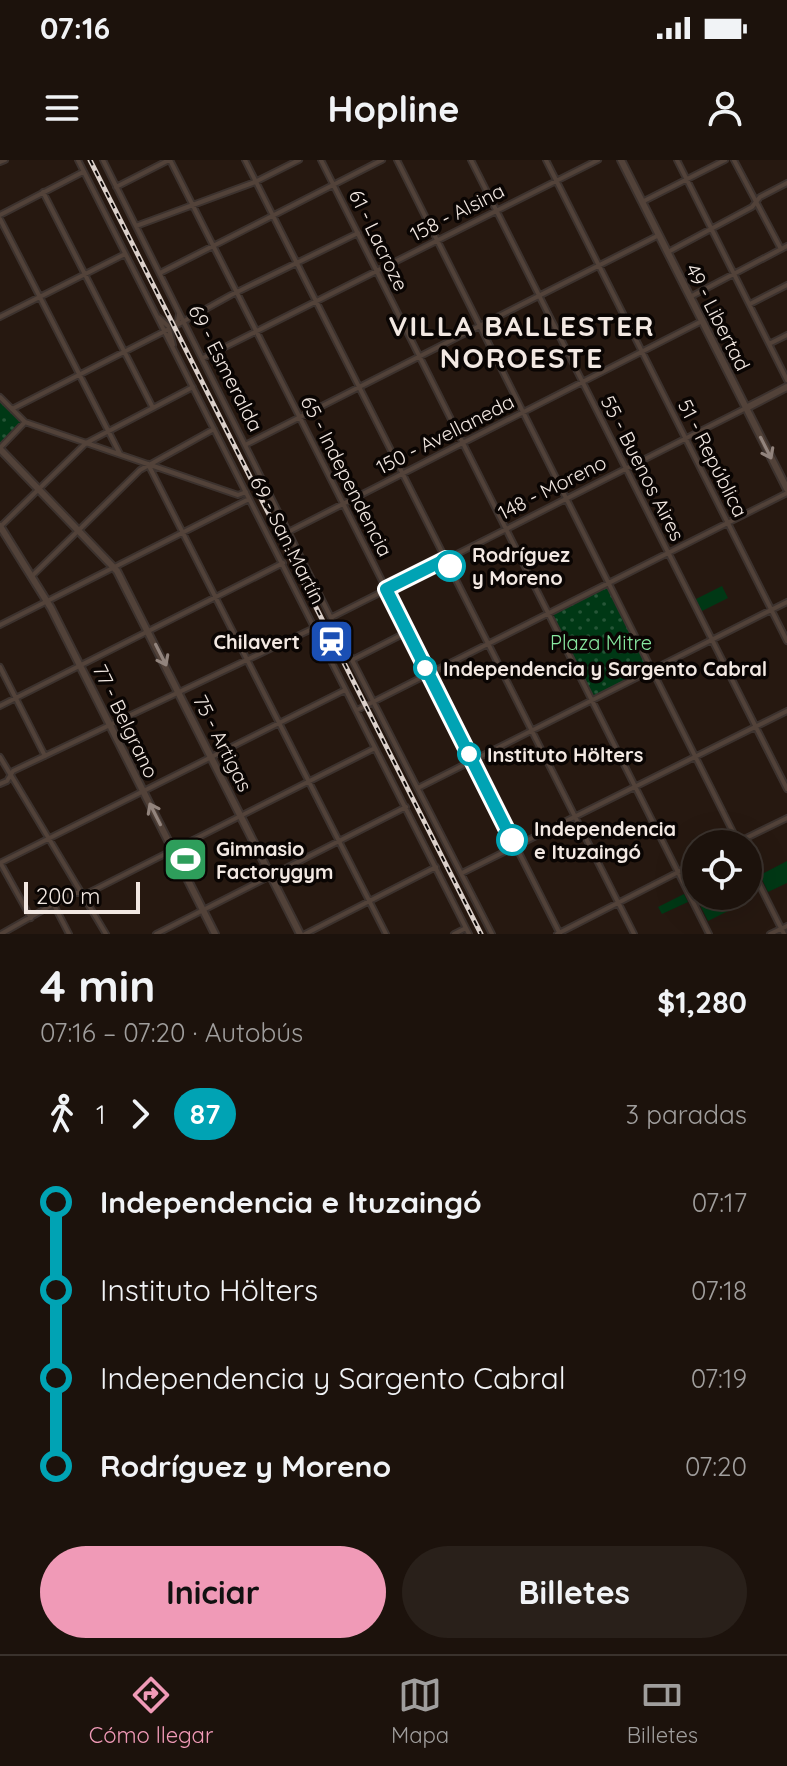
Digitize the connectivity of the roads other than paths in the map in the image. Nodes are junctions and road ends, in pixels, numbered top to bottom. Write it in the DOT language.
graph roads {
  1 [pos="78,160"];
  2 [pos="103,160"];
  3 [pos="170,160"];
  4 [pos="245,160"];
  5 [pos="299,160"];
  6 [pos="321,160"];
  7 [pos="382,160"];
  8 [pos="397,160"];
  9 [pos="471,160"];
  10 [pos="546,160"];
  11 [pos="598,160"];
  12 [pos="621,160"];
  13 [pos="677,160"];
  14 [pos="725,160"];
  15 [pos="734,160"];
  16 [pos="83,172"];
  17 [pos="687,179"];
  18 [pos="556,181"];
  19 [pos="255,182"];
  20 [pos="787,183"];
  21 [pos="334,185"];
  22 [pos="116,187"];
  23 [pos="43,192"];
  24 [pos="642,202"];
  25 [pos="756,202"];
  26 [pos="193,205"];
  27 [pos="496,210"];
  28 [pos="272,215"];
  29 [pos="0,217"];
  30 [pos="136,226"];
  31 [pos="712,229"];
  32 [pos="358,233"];
  33 [pos="659,235"];
  34 [pos="436,240"];
  35 [pos="214,243"];
  36 [pos="787,246"];
  37 [pos="781,249"];
  38 [pos="668,252"];
  39 [pos="125,254"];
  40 [pos="296,262"];
  41 [pos="598,266"];
  42 [pos="377,271"];
  43 [pos="160,273"];
  44 [pos="85,274"];
  45 [pos="734,274"];
  46 [pos="787,285"];
  47 [pos="237,292"];
  48 [pos="41,296"];
  49 [pos="173,297"];
  50 [pos="539,297"];
  51 [pos="690,297"];
  52 [pos="317,301"];
  53 [pos="750,304"];
  54 [pos="150,306"];
  55 [pos="0,317"];
  56 [pos="702,321"];
  57 [pos="184,322"];
  58 [pos="168,328"];
  59 [pos="479,328"];
  60 [pos="257,331"];
  61 [pos="163,333"];
  62 [pos="787,335"];
  63 [pos="769,344"];
  64 [pos="124,351"];
  65 [pos="642,353"];
  66 [pos="176,357"];
  67 [pos="419,357"];
  68 [pos="203,358"];
  69 [pos="79,373"];
  70 [pos="787,380"];
  71 [pos="582,383"];
  72 [pos="193,387"];
  73 [pos="360,387"];
  74 [pos="787,387"];
  75 [pos="0,397"];
  76 [pos="153,408"];
  77 [pos="746,408"];
  78 [pos="12,409"];
  79 [pos="522,413"];
  80 [pos="300,417"];
  81 [pos="25,422"];
  82 [pos="214,429"];
  83 [pos="109,431"];
  84 [pos="685,439"];
  85 [pos="86,443"];
  86 [pos="463,443"];
  87 [pos="247,444"];
  88 [pos="0,448"];
  89 [pos="120,454"];
  90 [pos="148,464"];
  91 [pos="625,468"];
  92 [pos="403,473"];
  93 [pos="40,489"];
  94 [pos="787,491"];
  95 [pos="246,492"];
  96 [pos="566,498"];
  97 [pos="249,499"];
  98 [pos="343,503"];
  99 [pos="728,524"];
  100 [pos="0,527"];
  101 [pos="506,528"];
  102 [pos="80,529"];
  103 [pos="290,531"];
  104 [pos="183,533"];
  105 [pos="668,554"];
  106 [pos="446,559"];
  107 [pos="283,563"];
  108 [pos="115,568"];
  109 [pos="31,577"];
  110 [pos="608,584"];
  111 [pos="386,589"];
  112 [pos="215,597"];
  113 [pos="47,602"];
  114 [pos="787,602"];
  115 [pos="772,610"];
  116 [pos="549,615"];
  117 [pos="332,617"];
  118 [pos="0,625"];
  119 [pos="314,628"];
  120 [pos="148,631"];
  121 [pos="407,632"];
  122 [pos="712,640"];
  123 [pos="787,641"];
  124 [pos="489,645"];
  125 [pos="248,659"];
  126 [pos="352,660"];
  127 [pos="80,665"];
  128 [pos="0,667"];
  129 [pos="652,670"];
  130 [pos="429,675"];
  131 [pos="345,689"];
  132 [pos="180,693"];
  133 [pos="16,698"];
  134 [pos="592,701"];
  135 [pos="375,702"];
  136 [pos="0,706"];
  137 [pos="357,710"];
  138 [pos="787,711"];
  139 [pos="279,721"];
  140 [pos="111,725"];
  141 [pos="756,726"];
  142 [pos="532,731"];
  143 [pos="375,748"];
  144 [pos="45,756"];
  145 [pos="211,756"];
  146 [pos="697,756"];
  147 [pos="0,757"];
  148 [pos="473,760"];
  149 [pos="11,775"];
  150 [pos="309,782"];
  151 [pos="0,784"];
  152 [pos="635,787"];
  153 [pos="418,788"];
  154 [pos="787,789"];
  155 [pos="143,791"];
  156 [pos="406,807"];
  157 [pos="241,816"];
  158 [pos="576,817"];
  159 [pos="787,818"];
  160 [pos="731,830"];
  161 [pos="762,830"];
  162 [pos="49,838"];
  163 [pos="339,842"];
  164 [pos="515,847"];
  165 [pos="173,850"];
  166 [pos="0,863"];
  167 [pos="436,867"];
  168 [pos="682,870"];
  169 [pos="678,872"];
  170 [pos="462,873"];
  171 [pos="271,876"];
  172 [pos="762,888"];
  173 [pos="80,893"];
  174 [pos="369,901"];
  175 [pos="618,902"];
  176 [pos="54,905"];
  177 [pos="204,910"];
  178 [pos="31,918"];
  179 [pos="466,928"];
  180 [pos="784,929"];
  181 [pos="1,934"];
  182 [pos="69,934"];
  183 [pos="106,934"];
  184 [pos="156,934"];
  185 [pos="215,934"];
  186 [pos="302,934"];
  187 [pos="386,934"];
  188 [pos="454,934"];
  189 [pos="469,934"];
  190 [pos="492,934"];
  191 [pos="559,934"];
  192 [pos="634,934"];
  193 [pos="709,934"];
  194 [pos="770,934"];
  1 -- 16 [label="street, 69 - San Martín"];
  2 -- 22 [label="street, 69 - Esmeralda"];
  3 -- 22 [label="street"];
  3 -- 26 [label="street, 65 - Independencia"];
  4 -- 19 [label="street"];
  5 -- 19 [label="street"];
  6 -- 21 [label="street, 61 - Lacroze"];
  7 -- 21 [label="street"];
  8 -- 34 [label="street"];
  9 -- 27 [label="street, 55 - Buenos Aires"];
  10 -- 18 [label="street, 51 - República"];
  11 -- 18 [label="street, 158 - Alsina"];
  12 -- 24 [label="street, 49 - Libertad"];
  13 -- 17 [label="street"];
  14 -- 17 [label="street"];
  15 -- 25 [label="street"];
  16 -- 23 [label="street"];
  16 -- 39 [label="street, 69 - San Martín"];
  17 -- 24 [label="street"];
  17 -- 31 [label="street"];
  18 -- 27 [label="street, 158 - Alsina"];
  18 -- 41 [label="street, 51 - República"];
  19 -- 26 [label="street"];
  19 -- 28 [label="street"];
  20 -- 25 [label="street"];
  21 -- 28 [label="street"];
  21 -- 32 [label="street, 61 - Lacroze"];
  22 -- 30 [label="street, 69 - Esmeralda"];
  23 -- 29 [label="street"];
  23 -- 44 [label="street"];
  24 -- 33 [label="street, 49 - Libertad"];
  25 -- 31 [label="street"];
  25 -- 37 [label="street"];
  26 -- 30 [label="street"];
  26 -- 35 [label="street, 65 - Independencia"];
  27 -- 34 [label="street, 158 - Alsina"];
  27 -- 50 [label="street, 55 - Buenos Aires"];
  28 -- 35 [label="street"];
  28 -- 40 [label="street"];
  29 -- 48 [label="street"];
  30 -- 43 [label="street, 69 - Esmeralda"];
  31 -- 38 [label="street"];
  31 -- 45 [label="street"];
  32 -- 40 [label="street"];
  32 -- 42 [label="street, 61 - Lacroze"];
  33 -- 38 [label="street, 49 - Libertad"];
  33 -- 41 [label="street"];
  34 -- 42 [label="street, 158 - Alsina"];
  34 -- 59 [label="street"];
  35 -- 43 [label="street"];
  35 -- 47 [label="street, 65 - Independencia"];
  36 -- 37 [label="street"];
  37 -- 45 [label="street"];
  38 -- 51 [label="street, 49 - Libertad"];
  39 -- 44 [label="street"];
  39 -- 54 [label="street, 69 - San Martín"];
  40 -- 47 [label="street"];
  40 -- 52 [label="street"];
  41 -- 50 [label="street"];
  41 -- 65 [label="street, 51 - República"];
  42 -- 52 [label="street, 158 - Alsina"];
  42 -- 67 [label="street, 61 - Lacroze"];
  43 -- 49 [label="street, 69 - Esmeralda"];
  44 -- 48 [label="street"];
  44 -- 64 [label="street"];
  45 -- 51 [label="street"];
  45 -- 53 [label="street"];
  46 -- 53 [label="street"];
  47 -- 57 [label="street"];
  47 -- 60 [label="street, 65 - Independencia"];
  48 -- 55 [label="street"];
  48 -- 69 [label="street"];
  49 -- 57 [label="street, 69 - Esmeralda"];
  49 -- 57 [label="street"];
  50 -- 59 [label="street"];
  50 -- 71 [label="street, 55 - Buenos Aires"];
  51 -- 56 [label="street, 49 - Libertad"];
  52 -- 60 [label="street, 158 - Alsina"];
  52 -- 73 [label="street"];
  53 -- 63 [label="street"];
  54 -- 58 [label="street"];
  54 -- 61 [label="street, 69 - San Martín"];
  56 -- 65 [label="street, 150 - Avellaneda"];
  56 -- 77 [label="street, 49 - Libertad"];
  57 -- 68 [label="street, 69 - Esmeralda"];
  58 -- 61 [label="street"];
  58 -- 66 [label="street"];
  59 -- 67 [label="street"];
  59 -- 79 [label="street"];
  60 -- 68 [label="street, 158 - Alsina"];
  60 -- 80 [label="street, 65 - Independencia"];
  61 -- 64 [label="street"];
  61 -- 66 [label="street, 69 - San Martín"];
  62 -- 63 [label="street"];
  63 -- 70 [label="street"];
  64 -- 69 [label="street"];
  64 -- 76 [label="street"];
  65 -- 71 [label="street, 150 - Avellaneda"];
  65 -- 84 [label="street, 51 - República"];
  66 -- 72 [label="street, 69 - San Martín"];
  67 -- 73 [label="street"];
  67 -- 86 [label="street, 61 - Lacroze"];
  68 -- 87 [label="street, 69 - Esmeralda"];
  69 -- 78 [label="street"];
  69 -- 83 [label="street"];
  71 -- 79 [label="street, 150 - Avellaneda"];
  71 -- 91 [label="street, 55 - Buenos Aires"];
  72 -- 76 [label="street"];
  72 -- 82 [label="street, 69 - San Martín"];
  73 -- 80 [label="street"];
  73 -- 92 [label="street"];
  74 -- 77 [label="street, 148 - Moreno"];
  75 -- 78 [label="street"];
  76 -- 83 [label="street"];
  77 -- 84 [label="street, 148 - Moreno"];
  77 -- 94 [label="street, 49 - Libertad, one-way"];
  78 -- 81 [label="street"];
  79 -- 86 [label="street, 150 - Avellaneda"];
  79 -- 96 [label="street"];
  80 -- 87 [label="street"];
  80 -- 98 [label="street, 65 - Independencia"];
  81 -- 85 [label="street"];
  81 -- 88 [label="street"];
  82 -- 90 [label="street"];
  82 -- 95 [label="street, 69 - San Martín"];
  83 -- 85 [label="street"];
  83 -- 89 [label="street"];
  84 -- 91 [label="street, 148 - Moreno"];
  84 -- 99 [label="street, 51 - República"];
  85 -- 89 [label="street"];
  85 -- 93 [label="street"];
  86 -- 92 [label="street, 150 - Avellaneda"];
  86 -- 101 [label="street, 61 - Lacroze"];
  87 -- 103 [label="street, 69 - Esmeralda"];
  88 -- 93 [label="street, 75 - Artigas"];
  89 -- 90 [label="street"];
  90 -- 95 [label="street"];
  90 -- 102 [label="street"];
  90 -- 104 [label="street"];
  91 -- 96 [label="street, 148 - Moreno"];
  91 -- 105 [label="street, 55 - Buenos Aires"];
  92 -- 98 [label="street, 150 - Avellaneda"];
  92 -- 106 [label="street"];
  93 -- 100 [label="street"];
  93 -- 102 [label="street, 75 - Artigas"];
  94 -- 99 [label="street"];
  95 -- 97 [label="street, 69 - San Martín"];
  96 -- 101 [label="street, 148 - Moreno"];
  96 -- 110 [label="street"];
  97 -- 104 [label="street"];
  97 -- 107 [label="street, 69 - San Martín"];
  98 -- 103 [label="street, 150 - Avellaneda"];
  98 -- 111 [label="street, 65 - Independencia"];
  99 -- 105 [label="street"];
  99 -- 115 [label="street, 51 - República"];
  100 -- 109 [label="street, 77 - Belgrano"];
  101 -- 106 [label="street, 148 - Moreno"];
  101 -- 116 [label="street, 61 - Lacroze"];
  102 -- 108 [label="street, 75 - Artigas"];
  102 -- 109 [label="street"];
  103 -- 117 [label="street, 69 - Esmeralda"];
  104 -- 108 [label="street"];
  104 -- 112 [label="street"];
  105 -- 110 [label="street"];
  105 -- 122 [label="street, 55 - Buenos Aires"];
  106 -- 111 [label="street, 148 - Moreno"];
  106 -- 124 [label="street"];
  107 -- 112 [label="street"];
  107 -- 119 [label="street, 69 - San Martín"];
  108 -- 113 [label="street"];
  108 -- 120 [label="street, 75 - Artigas"];
  109 -- 113 [label="street, 77 - Belgrano"];
  110 -- 116 [label="street"];
  110 -- 129 [label="street"];
  111 -- 117 [label="street, 148 - Moreno"];
  111 -- 121 [label="street, 65 - Independencia"];
  112 -- 120 [label="street"];
  112 -- 125 [label="street"];
  113 -- 118 [label="street"];
  113 -- 127 [label="street, 77 - Belgrano"];
  114 -- 115 [label="street"];
  115 -- 122 [label="street"];
  115 -- 123 [label="street, 51 - República"];
  116 -- 124 [label="street"];
  116 -- 134 [label="street, 61 - Lacroze"];
  117 -- 126 [label="street, 69 - Esmeralda"];
  119 -- 125 [label="street"];
  119 -- 131 [label="street, 69 - San Martín"];
  120 -- 127 [label="street"];
  120 -- 132 [label="street, 75 - Artigas, one-way"];
  121 -- 126 [label="street"];
  121 -- 130 [label="street, 65 - Independencia"];
  122 -- 129 [label="street"];
  122 -- 141 [label="street, 55 - Buenos Aires"];
  124 -- 130 [label="street"];
  124 -- 142 [label="street"];
  125 -- 132 [label="street"];
  125 -- 139 [label="street"];
  126 -- 135 [label="street, 69 - Esmeralda"];
  127 -- 133 [label="street"];
  127 -- 140 [label="street, 77 - Belgrano"];
  128 -- 133 [label="street"];
  129 -- 134 [label="street"];
  129 -- 146 [label="street"];
  130 -- 135 [label="street"];
  130 -- 148 [label="street, 65 - Independencia"];
  131 -- 137 [label="street, 69 - San Martín"];
  131 -- 139 [label="street"];
  132 -- 140 [label="street"];
  132 -- 145 [label="street, 75 - Artigas"];
  133 -- 136 [label="street"];
  133 -- 144 [label="street"];
  134 -- 142 [label="street"];
  134 -- 152 [label="street, 61 - Lacroze"];
  135 -- 137 [label="street"];
  135 -- 153 [label="street, 69 - Esmeralda"];
  137 -- 143 [label="street, 69 - San Martín"];
  138 -- 141 [label="street"];
  139 -- 145 [label="street"];
  139 -- 150 [label="street"];
  140 -- 144 [label="street"];
  140 -- 155 [label="street, 77 - Belgrano"];
  141 -- 146 [label="street"];
  141 -- 154 [label="street, 55 - Buenos Aires"];
  142 -- 148 [label="street"];
  142 -- 158 [label="street"];
  143 -- 150 [label="street"];
  143 -- 156 [label="street, 69 - San Martín"];
  144 -- 149 [label="street"];
  145 -- 155 [label="street"];
  145 -- 157 [label="street, 75 - Artigas"];
  146 -- 152 [label="street"];
  146 -- 160 [label="street"];
  147 -- 149 [label="street"];
  148 -- 153 [label="street"];
  148 -- 164 [label="street, 65 - Independencia"];
  149 -- 151 [label="street"];
  149 -- 162 [label="street"];
  150 -- 157 [label="street"];
  150 -- 163 [label="street"];
  152 -- 158 [label="street"];
  152 -- 169 [label="street, 61 - Lacroze"];
  153 -- 170 [label="street, 69 - Esmeralda"];
  155 -- 162 [label="street"];
  165 -- 155 [label="street, 77 - Belgrano, one-way"];
  156 -- 163 [label="street"];
  156 -- 167 [label="street, 69 - San Martín"];
  157 -- 165 [label="street"];
  157 -- 171 [label="street, 75 - Artigas"];
  158 -- 164 [label="street"];
  158 -- 175 [label="street"];
  159 -- 161 [label="street"];
  162 -- 166 [label="street"];
  162 -- 173 [label="street"];
  163 -- 171 [label="street"];
  163 -- 174 [label="street"];
  164 -- 170 [label="street"];
  164 -- 191 [label="street, 65 - Independencia"];
  165 -- 173 [label="street"];
  165 -- 177 [label="street, 77 - Belgrano"];
  166 -- 178 [label="street"];
  167 -- 174 [label="street"];
  167 -- 179 [label="street, 69 - San Martín"];
  168 -- 169 [label="street"];
  169 -- 175 [label="street"];
  169 -- 193 [label="street, 61 - Lacroze"];
  170 -- 190 [label="street, 69 - Esmeralda"];
  171 -- 177 [label="street"];
  171 -- 186 [label="street, 75 - Artigas"];
  172 -- 180 [label="street"];
  173 -- 176 [label="street"];
  173 -- 183 [label="street"];
  174 -- 186 [label="street"];
  174 -- 187 [label="street"];
  175 -- 191 [label="street"];
  175 -- 192 [label="street"];
  176 -- 178 [label="street"];
  176 -- 182 [label="street"];
  177 -- 184 [label="street"];
  177 -- 185 [label="street, 77 - Belgrano"];
  178 -- 181 [label="street"];
  179 -- 188 [label="street"];
  179 -- 189 [label="street, 69 - San Martín"];
  180 -- 194 [label="street"];
}
